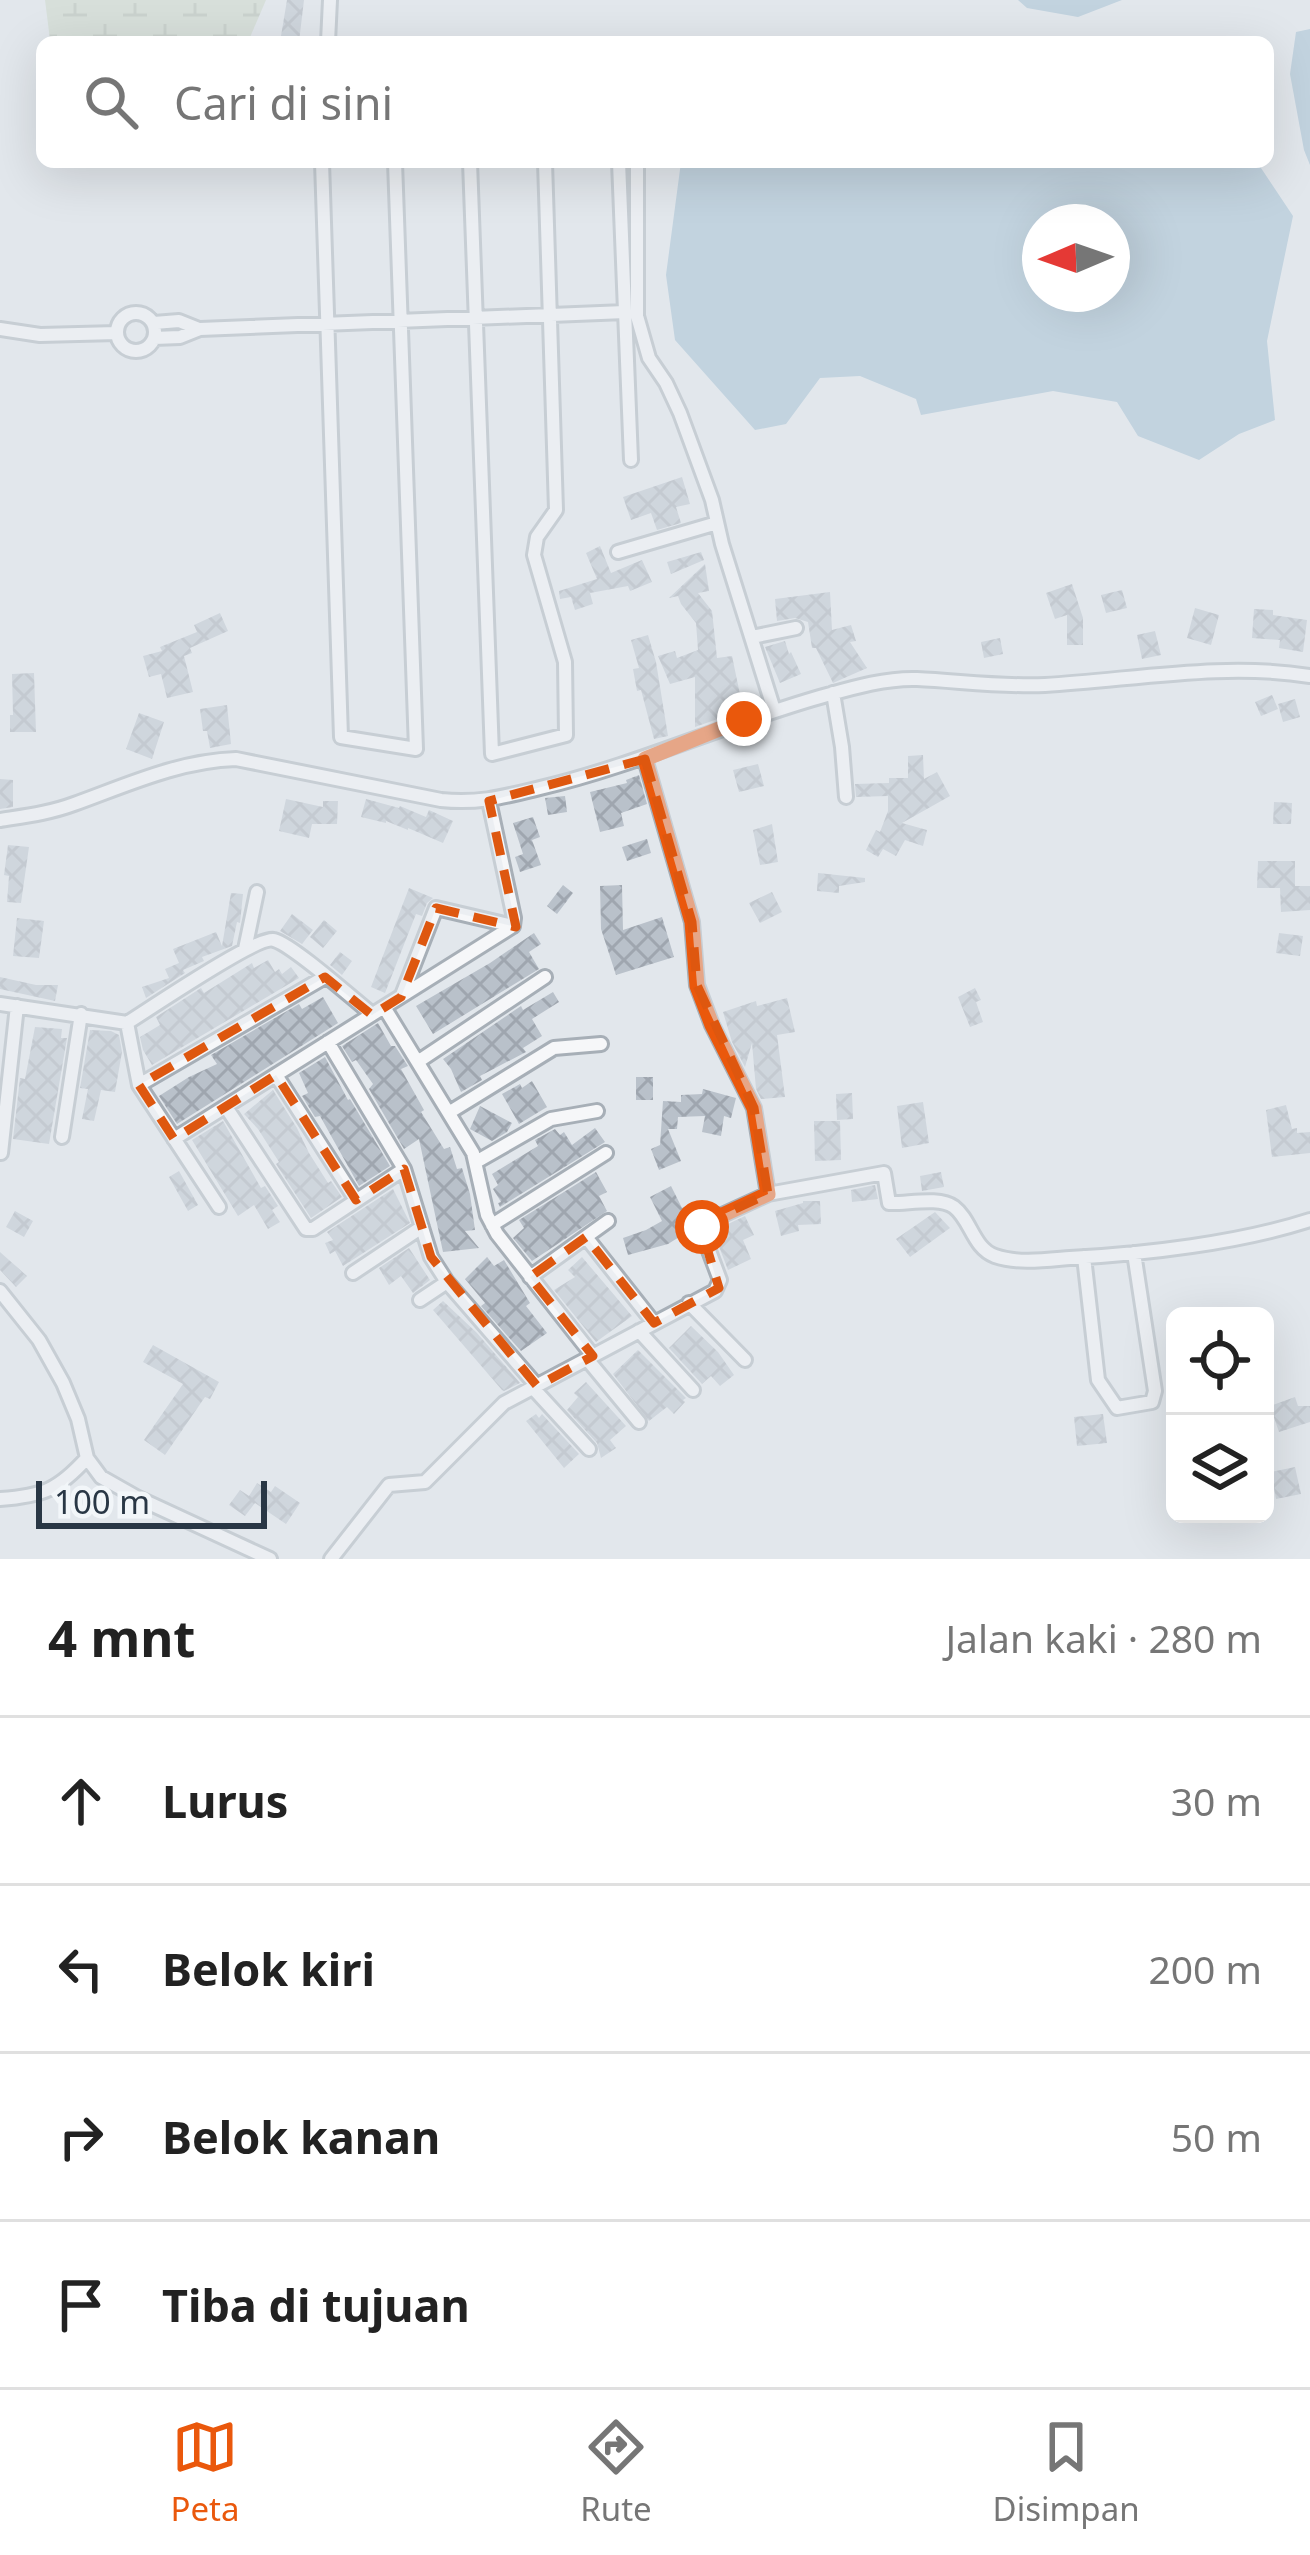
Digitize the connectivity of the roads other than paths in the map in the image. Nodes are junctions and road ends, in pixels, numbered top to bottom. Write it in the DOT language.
graph roads {
  1 [pos="330,0"];
  2 [pos="328,36"];
  3 [pos="322,168"];
  4 [pos="395,168"];
  5 [pos="470,168"];
  6 [pos="545,168"];
  7 [pos="619,168"];
  8 [pos="637,168"];
  9 [pos="625,312"];
  10 [pos="550,315"];
  11 [pos="476,318"];
  12 [pos="401,321"];
  13 [pos="327,324"];
  14 [pos="0,329"];
  15 [pos="154,330"];
  16 [pos="117,333"];
  17 [pos="631,460"];
  18 [pos="717,523"];
  19 [pos="618,552"];
  20 [pos="796,628"];
  21 [pos="752,637"];
  22 [pos="1310,676"];
  23 [pos="833,693"];
  24 [pos="774,710"];
  25 [pos="645,759"];
  26 [pos="846,797"];
  27 [pos="489,801"];
  28 [pos="0,820"];
  29 [pos="257,892"];
  30 [pos="513,926"];
  31 [pos="245,950"];
  32 [pos="325,976"];
  33 [pos="545,977"];
  34 [pos="401,997"];
  35 [pos="0,1004"];
  36 [pos="17,1006"];
  37 [pos="378,1011"];
  38 [pos="81,1014"];
  39 [pos="127,1023"];
  40 [pos="328,1042"];
  41 [pos="601,1044"];
  42 [pos="419,1061"];
  43 [pos="276,1075"];
  44 [pos="139,1085"];
  45 [pos="226,1107"];
  46 [pos="597,1111"];
  47 [pos="450,1112"];
  48 [pos="62,1137"];
  49 [pos="174,1139"];
  50 [pos="1,1153"];
  51 [pos="605,1153"];
  52 [pos="476,1162"];
  53 [pos="404,1169"];
  54 [pos="768,1194"];
  55 [pos="356,1200"];
  56 [pos="219,1207"];
  57 [pos="1310,1220"];
  58 [pos="608,1221"];
  59 [pos="492,1225"];
  60 [pos="422,1227"];
  61 [pos="586,1237"];
  62 [pos="1134,1253"];
  63 [pos="1084,1257"];
  64 [pos="353,1273"];
  65 [pos="530,1277"];
  66 [pos="448,1282"];
  67 [pos="0,1291"];
  68 [pos="420,1300"];
  69 [pos="689,1303"];
  70 [pos="654,1324"];
  71 [pos="639,1331"];
  72 [pos="590,1358"];
  73 [pos="745,1360"];
  74 [pos="535,1387"];
  75 [pos="693,1390"];
  76 [pos="640,1422"];
  77 [pos="589,1449"];
  78 [pos="87,1458"];
  79 [pos="0,1499"];
  80 [pos="270,1559"];
  81 [pos="331,1559"];
  1 -- 2 [label="street"];
  3 -- 13 [label="street"];
  4 -- 12 [label="street"];
  5 -- 11 [label="street"];
  6 -- 10 [label="street"];
  7 -- 9 [label="street"];
  8 -- 18 [label="street"];
  9 -- 10 [label="street"];
  9 -- 17 [label="street"];
  10 -- 11 [label="street"];
  10 -- 11 [label="street"];
  11 -- 12 [label="street"];
  12 -- 13 [label="street"];
  12 -- 13 [label="street"];
  13 -- 15 [label="street"];
  14 -- 16 [label="street"];
  15 -- 16 [label="street"];
  15 -- 16 [label="street"];
  18 -- 19 [label="street"];
  18 -- 21 [label="street"];
  20 -- 21 [label="street"];
  21 -- 24 [label="street"];
  22 -- 23 [label="street"];
  23 -- 24 [label="street"];
  23 -- 26 [label="street"];
  24 -- 25 [label="street"];
  25 -- 27 [label="street"];
  25 -- 54 [label="street"];
  27 -- 28 [label="street"];
  27 -- 30 [label="street"];
  29 -- 31 [label="street"];
  30 -- 34 [label="street"];
  30 -- 34 [label="street"];
  31 -- 32 [label="street"];
  31 -- 39 [label="street"];
  32 -- 37 [label="street"];
  32 -- 44 [label="street"];
  33 -- 42 [label="street"];
  34 -- 37 [label="street"];
  35 -- 36 [label="street"];
  36 -- 38 [label="street"];
  36 -- 50 [label="street"];
  37 -- 40 [label="street"];
  37 -- 42 [label="street"];
  38 -- 39 [label="street"];
  38 -- 48 [label="street"];
  39 -- 44 [label="street"];
  40 -- 43 [label="street"];
  40 -- 53 [label="street"];
  41 -- 47 [label="street"];
  42 -- 47 [label="street"];
  43 -- 45 [label="street"];
  43 -- 55 [label="street"];
  44 -- 49 [label="street"];
  45 -- 49 [label="street"];
  45 -- 55 [label="street"];
  46 -- 52 [label="street"];
  47 -- 52 [label="street"];
  49 -- 56 [label="street"];
  51 -- 59 [label="street"];
  52 -- 59 [label="street"];
  53 -- 55 [label="street"];
  53 -- 60 [label="street"];
  54 -- 63 [label="street"];
  54 -- 69 [label="street"];
  57 -- 62 [label="street"];
  58 -- 61 [label="street"];
  59 -- 65 [label="street"];
  60 -- 64 [label="street"];
  60 -- 66 [label="street"];
  61 -- 65 [label="street"];
  61 -- 70 [label="street"];
  62 -- 63 [label="street"];
  62 -- 63 [label="street"];
  65 -- 72 [label="street"];
  66 -- 68 [label="street"];
  66 -- 74 [label="street"];
  67 -- 78 [label="street"];
  69 -- 70 [label="street"];
  69 -- 73 [label="street"];
  70 -- 71 [label="street"];
  71 -- 72 [label="street"];
  71 -- 75 [label="street"];
  72 -- 74 [label="street"];
  72 -- 76 [label="street"];
  74 -- 77 [label="street"];
  74 -- 81 [label="street"];
  78 -- 79 [label="street"];
  78 -- 80 [label="street"];
}
